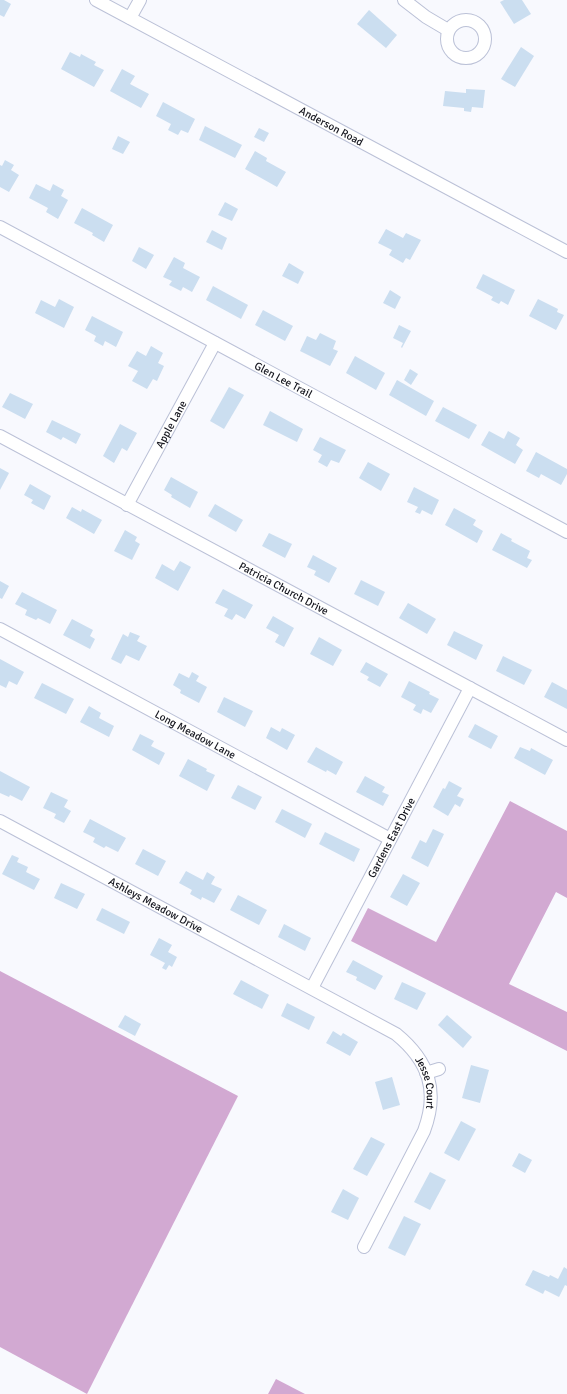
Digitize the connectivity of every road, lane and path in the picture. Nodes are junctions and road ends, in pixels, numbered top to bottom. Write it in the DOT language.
graph roads {
  1 [pos="96,0"];
  2 [pos="140,0"];
  3 [pos="404,0"];
  4 [pos="130,18"];
  5 [pos="448,30"];
  6 [pos="0,227"];
  7 [pos="567,252"];
  8 [pos="215,343"];
  9 [pos="0,436"];
  10 [pos="127,505"];
  11 [pos="567,532"];
  12 [pos="0,629"];
  13 [pos="470,688"];
  14 [pos="567,740"];
  15 [pos="0,821"];
  16 [pos="390,839"];
  17 [pos="312,988"];
  18 [pos="438,1069"];
  19 [pos="426,1073"];
  20 [pos="364,1247"];
  1 -- 4 [label="street, Anderson Road"];
  2 -- 4 [label="street"];
  3 -- 5 [label="street"];
  4 -- 7 [label="street, Anderson Road"];
  6 -- 8 [label="street, Glen Lee Trail"];
  8 -- 10 [label="street, Apple Lane"];
  8 -- 11 [label="street, Glen Lee Trail"];
  9 -- 10 [label="street, Patricia Church Drive"];
  10 -- 13 [label="street, Patricia Church Drive"];
  12 -- 16 [label="street, Long Meadow Lane"];
  13 -- 14 [label="street, Patricia Church Drive"];
  13 -- 16 [label="street, Gardens East Drive"];
  15 -- 17 [label="street, Ashleys Meadow Drive"];
  16 -- 17 [label="street, Gardens East Drive"];
  17 -- 19 [label="street, Jesse Court"];
  18 -- 19 [label="street"];
  19 -- 20 [label="street, Jesse Court"];
}
